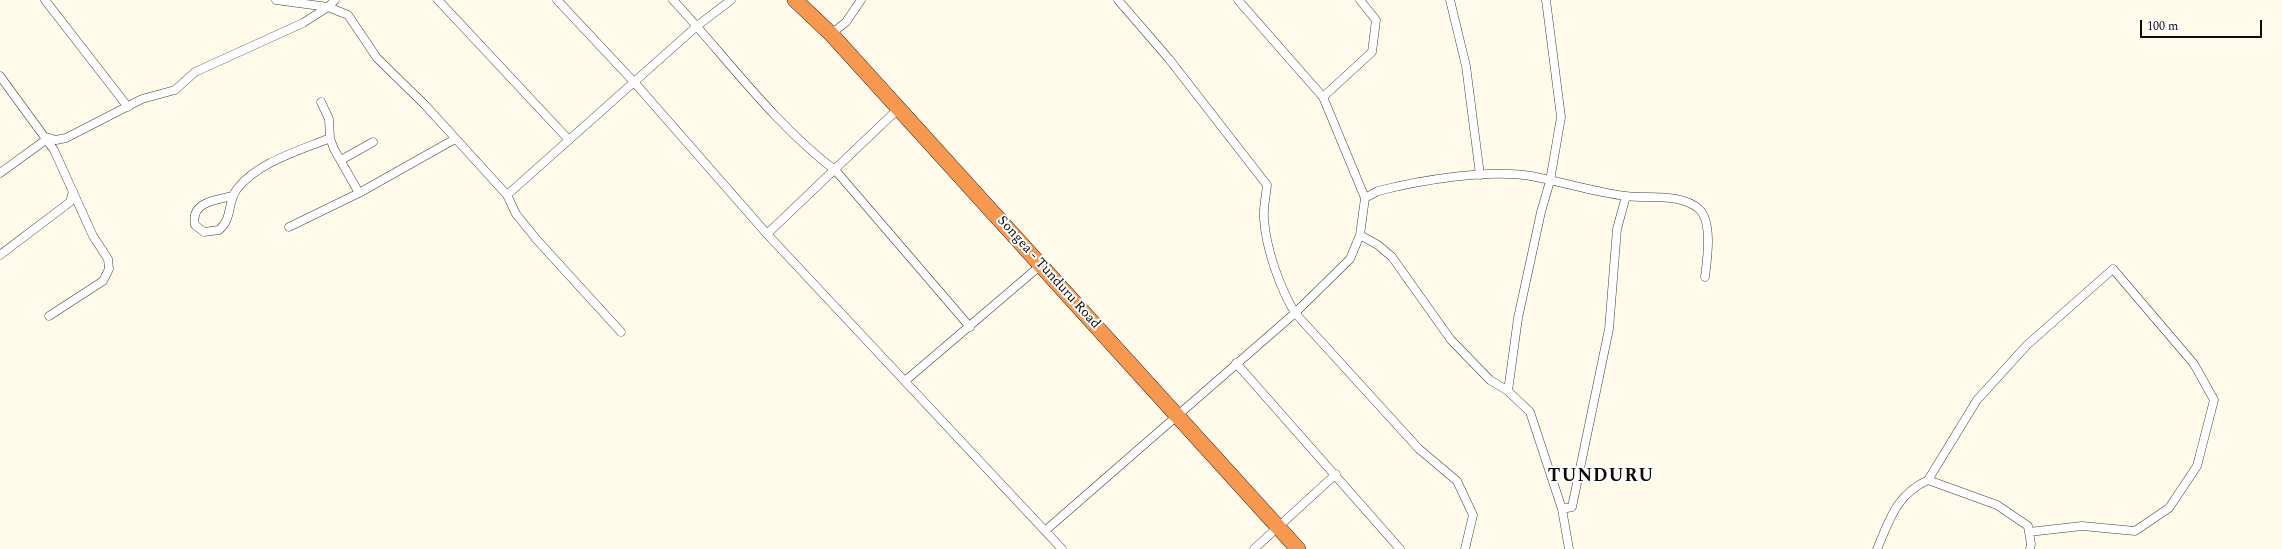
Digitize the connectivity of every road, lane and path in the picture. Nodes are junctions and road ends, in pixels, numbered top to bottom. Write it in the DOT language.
graph roads {
  1 [pos="45,0"];
  2 [pos="276,0"];
  3 [pos="335,0"];
  4 [pos="438,0"];
  5 [pos="557,0"];
  6 [pos="673,0"];
  7 [pos="731,0"];
  8 [pos="795,0"];
  9 [pos="861,0"];
  10 [pos="1118,0"];
  11 [pos="1238,0"];
  12 [pos="1360,0"];
  13 [pos="1450,0"];
  14 [pos="1546,0"];
  15 [pos="328,7"];
  16 [pos="697,26"];
  17 [pos="831,34"];
  18 [pos="0,76"];
  19 [pos="634,82"];
  20 [pos="1323,97"];
  21 [pos="321,102"];
  22 [pos="128,107"];
  23 [pos="898,109"];
  24 [pos="46,138"];
  25 [pos="330,138"];
  26 [pos="455,139"];
  27 [pos="569,140"];
  28 [pos="373,142"];
  29 [pos="341,160"];
  30 [pos="836,171"];
  31 [pos="0,173"];
  32 [pos="1480,175"];
  33 [pos="1550,181"];
  34 [pos="73,191"];
  35 [pos="359,193"];
  36 [pos="507,195"];
  37 [pos="233,196"];
  38 [pos="1626,196"];
  39 [pos="1365,198"];
  40 [pos="289,227"];
  41 [pos="767,234"];
  42 [pos="1360,235"];
  43 [pos="0,255"];
  44 [pos="1041,265"];
  45 [pos="1706,277"];
  46 [pos="1295,314"];
  47 [pos="49,316"];
  48 [pos="970,327"];
  49 [pos="621,332"];
  50 [pos="1236,363"];
  51 [pos="905,381"];
  52 [pos="1508,391"];
  53 [pos="1177,415"];
  54 [pos="1336,474"];
  55 [pos="1928,480"];
  56 [pos="1562,509"];
  57 [pos="1279,527"];
  58 [pos="1046,530"];
  59 [pos="2029,532"];
  60 [pos="1062,549"];
  61 [pos="1254,549"];
  62 [pos="1298,549"];
  63 [pos="1400,549"];
  64 [pos="1465,549"];
  65 [pos="1569,549"];
  66 [pos="1877,549"];
  67 [pos="2030,549"];
  1 -- 22 [label="street"];
  2 -- 15 [label="street"];
  3 -- 15 [label="street"];
  4 -- 27 [label="street"];
  5 -- 19 [label="street"];
  6 -- 16 [label="street"];
  7 -- 16 [label="street"];
  8 -- 17 [label="highway, Songea - Tunduru Road"];
  9 -- 17 [label="street"];
  10 -- 46 [label="street"];
  11 -- 20 [label="street"];
  12 -- 20 [label="street"];
  13 -- 32 [label="street"];
  14 -- 33 [label="street"];
  15 -- 22 [label="street"];
  15 -- 26 [label="street"];
  16 -- 19 [label="street"];
  16 -- 30 [label="street"];
  17 -- 23 [label="highway, Songea - Tunduru Road"];
  18 -- 24 [label="street"];
  19 -- 27 [label="street"];
  19 -- 41 [label="street"];
  20 -- 39 [label="street"];
  21 -- 25 [label="street"];
  22 -- 24 [label="street"];
  23 -- 30 [label="street"];
  23 -- 44 [label="highway, Songea - Tunduru Road"];
  24 -- 31 [label="street"];
  24 -- 34 [label="street"];
  25 -- 29 [label="street"];
  25 -- 37 [label="street"];
  26 -- 35 [label="street"];
  26 -- 36 [label="street"];
  27 -- 36 [label="street"];
  28 -- 29 [label="street"];
  29 -- 35 [label="street"];
  30 -- 41 [label="street"];
  30 -- 48 [label="street"];
  32 -- 33 [label="street"];
  32 -- 39 [label="street"];
  33 -- 38 [label="street"];
  33 -- 52 [label="street"];
  34 -- 43 [label="street"];
  34 -- 47 [label="street"];
  35 -- 40 [label="street"];
  36 -- 49 [label="street"];
  37 -- 37 [label="street"];
  38 -- 45 [label="street"];
  38 -- 56 [label="street"];
  39 -- 42 [label="street"];
  41 -- 51 [label="street"];
  42 -- 46 [label="street"];
  42 -- 52 [label="street"];
  44 -- 48 [label="street"];
  44 -- 53 [label="highway, Songea - Tunduru Road"];
  46 -- 50 [label="street"];
  46 -- 64 [label="street"];
  48 -- 51 [label="street"];
  50 -- 53 [label="street"];
  50 -- 54 [label="street"];
  51 -- 58 [label="street"];
  52 -- 56 [label="street"];
  53 -- 57 [label="highway, Songea - Tunduru Road"];
  53 -- 58 [label="street"];
  54 -- 57 [label="street"];
  54 -- 63 [label="street"];
  55 -- 59 [label="street"];
  55 -- 59 [label="street"];
  55 -- 66 [label="street"];
  56 -- 65 [label="street"];
  57 -- 61 [label="street"];
  57 -- 62 [label="highway, Songea - Tunduru Road"];
  58 -- 60 [label="street"];
  59 -- 67 [label="street"];
}
